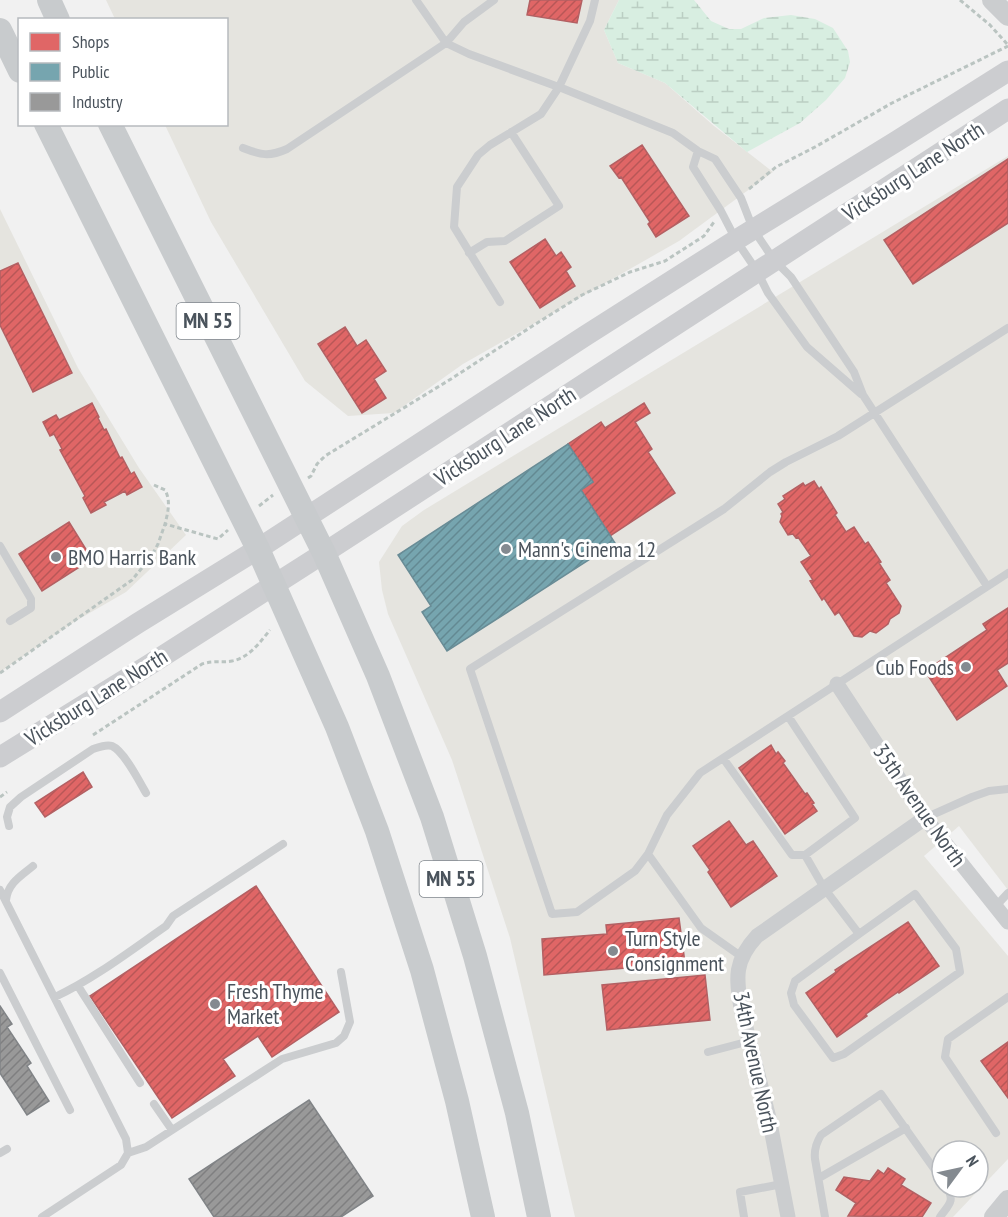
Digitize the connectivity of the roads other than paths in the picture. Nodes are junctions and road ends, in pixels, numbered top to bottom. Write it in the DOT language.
graph roads {
  1 [pos="49,0"];
  2 [pos="416,0"];
  3 [pos="494,0"];
  4 [pos="595,0"];
  5 [pos="992,0"];
  6 [pos="1008,16"];
  7 [pos="57,18"];
  8 [pos="0,30"];
  9 [pos="447,44"];
  10 [pos="18,67"];
  11 [pos="1008,71"];
  12 [pos="559,87"];
  13 [pos="1008,109"];
  14 [pos="47,126"];
  15 [pos="111,126"];
  16 [pos="511,132"];
  17 [pos="243,148"];
  18 [pos="698,151"];
  19 [pos="745,234"];
  20 [pos="469,253"];
  21 [pos="766,266"];
  22 [pos="500,303"];
  23 [pos="1008,328"];
  24 [pos="863,395"];
  25 [pos="874,413"];
  26 [pos="306,518"];
  27 [pos="0,546"];
  28 [pos="258,549"];
  29 [pos="324,553"];
  30 [pos="1008,573"];
  31 [pos="274,584"];
  32 [pos="987,586"];
  33 [pos="10,621"];
  34 [pos="837,684"];
  35 [pos="0,712"];
  36 [pos="788,716"];
  37 [pos="0,758"];
  38 [pos="723,758"];
  39 [pos="1008,789"];
  40 [pos="146,793"];
  41 [pos="924,818"];
  42 [pos="9,825"];
  43 [pos="283,844"];
  44 [pos="648,854"];
  45 [pos="805,855"];
  46 [pos="33,866"];
  47 [pos="824,888"];
  48 [pos="0,890"];
  49 [pos="1008,893"];
  50 [pos="6,901"];
  51 [pos="995,907"];
  52 [pos="1008,922"];
  53 [pos="859,934"];
  54 [pos="742,957"];
  55 [pos="341,972"];
  56 [pos="0,973"];
  57 [pos="78,986"];
  58 [pos="55,997"];
  59 [pos="1008,997"];
  60 [pos="750,1041"];
  61 [pos="708,1052"];
  62 [pos="141,1083"];
  63 [pos="154,1104"];
  64 [pos="70,1110"];
  65 [pos="906,1128"];
  66 [pos="172,1130"];
  67 [pos="996,1133"];
  68 [pos="128,1153"];
  69 [pos="930,1163"];
  70 [pos="819,1178"];
  71 [pos="782,1184"];
  72 [pos="951,1199"];
  73 [pos="1008,1200"];
  74 [pos="42,1217"];
  75 [pos="483,1217"];
  76 [pos="539,1217"];
  77 [pos="744,1217"];
  78 [pos="788,1217"];
  79 [pos="825,1217"];
  80 [pos="940,1217"];
  81 [pos="994,1217"];
  1 -- 7 [label="main road"];
  2 -- 9 [label="lane"];
  3 -- 9 [label="lane"];
  4 -- 12 [label="lane"];
  5 -- 6 [label="street"];
  8 -- 10 [label="main road"];
  9 -- 12 [label="lane"];
  9 -- 17 [label="lane"];
  11 -- 19 [label="main road, Vicksburg Lane North"];
  12 -- 16 [label="lane"];
  12 -- 18 [label="lane"];
  13 -- 21 [label="main road, Vicksburg Lane North"];
  14 -- 28 [label="main road, MN 55"];
  15 -- 26 [label="main road, MN 55"];
  16 -- 20 [label="lane"];
  16 -- 20 [label="lane"];
  18 -- 19 [label="lane"];
  18 -- 19 [label="lane"];
  19 -- 21 [label="lane"];
  19 -- 21 [label="lane"];
  19 -- 26 [label="main road, Vicksburg Lane North"];
  20 -- 22 [label="lane"];
  21 -- 24 [label="lane"];
  21 -- 24 [label="lane"];
  21 -- 29 [label="main road, Vicksburg Lane North"];
  23 -- 25 [label="lane"];
  24 -- 25 [label="lane"];
  25 -- 32 [label="lane"];
  25 -- 44 [label="lane"];
  26 -- 28 [label="main road, Vicksburg Lane North"];
  26 -- 29 [label="main road, MN 55"];
  27 -- 33 [label="lane"];
  28 -- 31 [label="main road, MN 55"];
  28 -- 35 [label="main road, Vicksburg Lane North"];
  29 -- 31 [label="main road, Vicksburg Lane North"];
  29 -- 76 [label="main road, MN 55"];
  30 -- 32 [label="lane"];
  31 -- 37 [label="main road, Vicksburg Lane North"];
  31 -- 75 [label="main road, MN 55"];
  32 -- 34 [label="lane"];
  34 -- 36 [label="lane"];
  34 -- 41 [label="street, 35th Avenue North"];
  36 -- 38 [label="lane"];
  36 -- 45 [label="lane"];
  38 -- 44 [label="lane"];
  38 -- 45 [label="lane"];
  39 -- 41 [label="lane"];
  40 -- 42 [label="lane"];
  41 -- 47 [label="street"];
  41 -- 51 [label="street, 35th Avenue North"];
  43 -- 57 [label="lane"];
  44 -- 54 [label="lane"];
  45 -- 47 [label="lane"];
  46 -- 50 [label="lane"];
  47 -- 53 [label="lane"];
  47 -- 54 [label="street"];
  48 -- 50 [label="lane"];
  49 -- 51 [label="lane"];
  50 -- 58 [label="lane"];
  51 -- 52 [label="street, 35th Avenue North"];
  53 -- 53 [label="lane"];
  54 -- 60 [label="street, 34th Avenue North"];
  55 -- 66 [label="lane"];
  56 -- 64 [label="lane"];
  57 -- 58 [label="lane"];
  57 -- 62 [label="lane"];
  58 -- 68 [label="lane"];
  59 -- 67 [label="lane"];
  60 -- 61 [label="lane"];
  60 -- 71 [label="street, 34th Avenue North"];
  63 -- 66 [label="lane"];
  65 -- 69 [label="lane"];
  65 -- 70 [label="lane"];
  65 -- 70 [label="lane"];
  66 -- 68 [label="lane"];
  68 -- 74 [label="lane"];
  70 -- 79 [label="lane"];
  71 -- 77 [label="lane"];
  71 -- 78 [label="street, 34th Avenue North"];
  72 -- 80 [label="lane"];
  73 -- 81 [label="street"];
}
